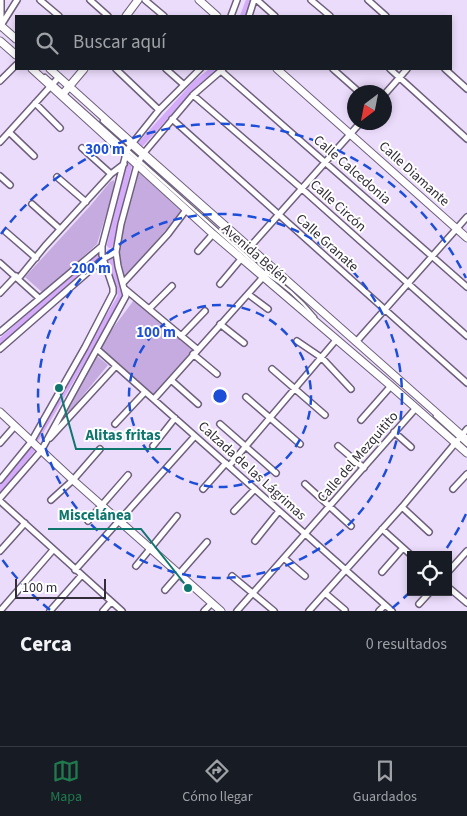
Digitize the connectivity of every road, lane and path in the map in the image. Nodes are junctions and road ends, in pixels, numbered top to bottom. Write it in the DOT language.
graph roads {
  1 [pos="1,0"];
  2 [pos="17,0"];
  3 [pos="40,0"];
  4 [pos="90,0"];
  5 [pos="138,0"];
  6 [pos="145,0"];
  7 [pos="199,0"];
  8 [pos="237,0"];
  9 [pos="255,0"];
  10 [pos="311,0"];
  11 [pos="368,0"];
  12 [pos="58,15"];
  13 [pos="107,15"];
  14 [pos="127,15"];
  15 [pos="163,15"];
  16 [pos="215,15"];
  17 [pos="231,15"];
  18 [pos="249,15"];
  19 [pos="274,15"];
  20 [pos="329,15"];
  21 [pos="385,15"];
  22 [pos="0,26"];
  23 [pos="15,38"];
  24 [pos="0,41"];
  25 [pos="15,42"];
  26 [pos="15,53"];
  27 [pos="15,66"];
  28 [pos="34,70"];
  29 [pos="38,70"];
  30 [pos="46,70"];
  31 [pos="50,70"];
  32 [pos="83,70"];
  33 [pos="117,70"];
  34 [pos="167,70"];
  35 [pos="199,70"];
  36 [pos="222,70"];
  37 [pos="278,70"];
  38 [pos="334,70"];
  39 [pos="391,70"];
  40 [pos="406,70"];
  41 [pos="446,70"];
  42 [pos="400,78"];
  43 [pos="55,81"];
  44 [pos="0,82"];
  45 [pos="183,84"];
  46 [pos="351,85"];
  47 [pos="392,86"];
  48 [pos="467,89"];
  49 [pos="65,91"];
  50 [pos="193,94"];
  51 [pos="35,103"];
  52 [pos="158,110"];
  53 [pos="172,119"];
  54 [pos="60,128"];
  55 [pos="354,130"];
  56 [pos="9,132"];
  57 [pos="351,134"];
  58 [pos="467,139"];
  59 [pos="0,142"];
  60 [pos="82,148"];
  61 [pos="128,148"];
  62 [pos="34,156"];
  63 [pos="140,159"];
  64 [pos="325,162"];
  65 [pos="124,164"];
  66 [pos="111,174"];
  67 [pos="0,176"];
  68 [pos="57,177"];
  69 [pos="10,185"];
  70 [pos="301,188"];
  71 [pos="86,202"];
  72 [pos="32,204"];
  73 [pos="186,210"];
  74 [pos="278,214"];
  75 [pos="467,217"];
  76 [pos="60,229"];
  77 [pos="456,229"];
  78 [pos="6,232"];
  79 [pos="213,234"];
  80 [pos="467,238"];
  81 [pos="102,246"];
  82 [pos="249,248"];
  83 [pos="198,251"];
  84 [pos="116,252"];
  85 [pos="432,256"];
  86 [pos="36,258"];
  87 [pos="103,259"];
  88 [pos="241,259"];
  89 [pos="0,263"];
  90 [pos="267,272"];
  91 [pos="17,278"];
  92 [pos="408,283"];
  93 [pos="220,284"];
  94 [pos="124,286"];
  95 [pos="172,286"];
  96 [pos="467,287"];
  97 [pos="0,293"];
  98 [pos="248,294"];
  99 [pos="39,298"];
  100 [pos="149,309"];
  101 [pos="268,309"];
  102 [pos="205,311"];
  103 [pos="384,311"];
  104 [pos="220,324"];
  105 [pos="0,332"];
  106 [pos="181,336"];
  107 [pos="467,336"];
  108 [pos="297,340"];
  109 [pos="336,340"];
  110 [pos="356,342"];
  111 [pos="244,343"];
  112 [pos="0,349"];
  113 [pos="96,349"];
  114 [pos="197,349"];
  115 [pos="193,354"];
  116 [pos="322,358"];
  117 [pos="116,366"];
  118 [pos="272,370"];
  119 [pos="217,374"];
  120 [pos="171,380"];
  121 [pos="467,384"];
  122 [pos="391,386"];
  123 [pos="351,388"];
  124 [pos="295,389"];
  125 [pos="145,392"];
  126 [pos="246,397"];
  127 [pos="154,399"];
  128 [pos="198,404"];
  129 [pos="416,408"];
  130 [pos="0,412"];
  131 [pos="325,415"];
  132 [pos="175,418"];
  133 [pos="271,419"];
  134 [pos="361,420"];
  135 [pos="115,424"];
  136 [pos="220,424"];
  137 [pos="15,426"];
  138 [pos="394,432"];
  139 [pos="195,436"];
  140 [pos="461,438"];
  141 [pos="31,442"];
  142 [pos="0,444"];
  143 [pos="300,444"];
  144 [pos="467,445"];
  145 [pos="153,446"];
  146 [pos="338,446"];
  147 [pos="411,447"];
  148 [pos="42,448"];
  149 [pos="246,448"];
  150 [pos="100,449"];
  151 [pos="467,449"];
  152 [pos="467,453"];
  153 [pos="227,465"];
  154 [pos="364,468"];
  155 [pos="276,473"];
  156 [pos="467,474"];
  157 [pos="128,475"];
  158 [pos="0,480"];
  159 [pos="73,480"];
  160 [pos="305,484"];
  161 [pos="255,489"];
  162 [pos="454,489"];
  163 [pos="203,490"];
  164 [pos="0,499"];
  165 [pos="52,500"];
  166 [pos="101,505"];
  167 [pos="330,506"];
  168 [pos="402,507"];
  169 [pos="279,511"];
  170 [pos="234,512"];
  171 [pos="177,516"];
  172 [pos="118,520"];
  173 [pos="88,521"];
  174 [pos="25,523"];
  175 [pos="351,526"];
  176 [pos="382,530"];
  177 [pos="429,532"];
  178 [pos="305,534"];
  179 [pos="255,541"];
  180 [pos="207,542"];
  181 [pos="403,548"];
  182 [pos="151,549"];
  183 [pos="0,550"];
  184 [pos="53,550"];
  185 [pos="467,551"];
  186 [pos="407,552"];
  187 [pos="284,558"];
  188 [pos="136,566"];
  189 [pos="452,568"];
  190 [pos="75,570"];
  191 [pos="346,570"];
  192 [pos="382,572"];
  193 [pos="180,575"];
  194 [pos="81,576"];
  195 [pos="232,576"];
  196 [pos="305,576"];
  197 [pos="165,590"];
  198 [pos="452,590"];
  199 [pos="253,593"];
  200 [pos="325,593"];
  201 [pos="426,596"];
  202 [pos="111,602"];
  203 [pos="212,603"];
  204 [pos="467,603"];
  205 [pos="418,604"];
  206 [pos="385,605"];
  207 [pos="345,610"];
  208 [pos="0,611"];
  209 [pos="50,611"];
  210 [pos="103,611"];
  211 [pos="122,611"];
  212 [pos="204,611"];
  213 [pos="221,611"];
  214 [pos="237,611"];
  215 [pos="274,611"];
  216 [pos="309,611"];
  217 [pos="379,611"];
  218 [pos="392,611"];
  1 -- 22 [label="street"];
  2 -- 22 [label="street"];
  3 -- 12 [label="street"];
  4 -- 13 [label="street"];
  5 -- 14 [label="main road"];
  6 -- 15 [label="street"];
  7 -- 16 [label="main road"];
  8 -- 17 [label="street"];
  9 -- 18 [label="street"];
  9 -- 19 [label="street"];
  10 -- 20 [label="street"];
  11 -- 21 [label="street"];
  22 -- 23 [label="main road"];
  22 -- 25 [label="lane"];
  24 -- 26 [label="main road"];
  27 -- 44 [label="street"];
  28 -- 43 [label="main road, Avenida Belén"];
  29 -- 43 [label="lane"];
  30 -- 43 [label="lane"];
  31 -- 43 [label="main road, Avenida Belén"];
  32 -- 49 [label="main road"];
  33 -- 52 [label="street"];
  34 -- 45 [label="street"];
  35 -- 45 [label="street"];
  36 -- 50 [label="street"];
  36 -- 64 [label="street, Calle Calcedonia"];
  37 -- 57 [label="main road, Calle Diamante"];
  38 -- 46 [label="street"];
  39 -- 42 [label="street"];
  40 -- 42 [label="street"];
  41 -- 48 [label="street"];
  42 -- 47 [label="street"];
  42 -- 58 [label="street"];
  43 -- 49 [label="main road, Avenida Belén"];
  43 -- 49 [label="main road, Avenida Belén"];
  43 -- 51 [label="street"];
  45 -- 52 [label="street"];
  49 -- 61 [label="main road, Avenida Belén"];
  49 -- 61 [label="main road, Avenida Belén"];
  50 -- 53 [label="street"];
  50 -- 70 [label="street, Calle Circón"];
  51 -- 54 [label="street"];
  51 -- 56 [label="street"];
  52 -- 61 [label="street"];
  53 -- 63 [label="street"];
  53 -- 74 [label="street, Calle Granate"];
  55 -- 57 [label="street"];
  56 -- 59 [label="street"];
  56 -- 62 [label="street"];
  57 -- 64 [label="street"];
  57 -- 77 [label="main road, Calle Diamante"];
  60 -- 66 [label="street"];
  61 -- 63 [label="main road, Avenida Belén"];
  61 -- 63 [label="main road, Avenida Belén"];
  61 -- 65 [label="street"];
  63 -- 73 [label="main road, Avenida Belén"];
  63 -- 82 [label="main road, Avenida Belén"];
  63 -- 84 [label="street"];
  63 -- 90 [label="lane"];
  63 -- 90 [label="lane"];
  64 -- 70 [label="street"];
  64 -- 85 [label="street, Calle Calcedonia"];
  65 -- 66 [label="street"];
  65 -- 81 [label="street"];
  66 -- 71 [label="street"];
  67 -- 69 [label="street"];
  68 -- 71 [label="street"];
  70 -- 74 [label="street"];
  70 -- 92 [label="street, Calle Circón"];
  71 -- 76 [label="street"];
  72 -- 76 [label="street"];
  73 -- 79 [label="main road, Avenida Belén"];
  73 -- 94 [label="street"];
  74 -- 82 [label="street"];
  74 -- 103 [label="street, Calle Granate"];
  75 -- 77 [label="street"];
  76 -- 86 [label="street"];
  77 -- 80 [label="main road, Calle Diamante"];
  77 -- 85 [label="street"];
  78 -- 86 [label="street"];
  79 -- 83 [label="street"];
  79 -- 88 [label="main road, Avenida Belén"];
  81 -- 87 [label="street"];
  81 -- 99 [label="street"];
  82 -- 90 [label="main road, Avenida Belén"];
  84 -- 87 [label="street"];
  84 -- 94 [label="street"];
  85 -- 92 [label="street"];
  85 -- 96 [label="street, Calle Calcedonia"];
  86 -- 91 [label="street"];
  87 -- 112 [label="street"];
  87 -- 141 [label="street"];
  88 -- 90 [label="main road, Avenida Belén"];
  88 -- 93 [label="street"];
  89 -- 91 [label="street"];
  90 -- 98 [label="street"];
  90 -- 109 [label="main road, Avenida Belén"];
  90 -- 110 [label="main road, Avenida Belén"];
  90 -- 140 [label="lane"];
  90 -- 140 [label="lane"];
  91 -- 97 [label="street"];
  91 -- 99 [label="street"];
  92 -- 103 [label="street"];
  92 -- 107 [label="street, Calle Circón"];
  94 -- 100 [label="street"];
  94 -- 113 [label="street"];
  95 -- 100 [label="street"];
  98 -- 101 [label="street"];
  98 -- 104 [label="street"];
  99 -- 105 [label="street"];
  100 -- 106 [label="street"];
  102 -- 106 [label="street"];
  103 -- 110 [label="street"];
  103 -- 121 [label="street, Calle Granate"];
  104 -- 111 [label="street"];
  104 -- 114 [label="street"];
  106 -- 114 [label="street"];
  108 -- 116 [label="street"];
  109 -- 116 [label="street"];
  109 -- 122 [label="main road, Avenida Belén"];
  110 -- 140 [label="main road, Avenida Belén"];
  113 -- 117 [label="street, Calzada de las Lágrimas"];
  113 -- 148 [label="street"];
  114 -- 115 [label="street"];
  115 -- 119 [label="street"];
  115 -- 120 [label="street"];
  116 -- 123 [label="street"];
  116 -- 124 [label="street"];
  117 -- 125 [label="street, Calzada de las Lágrimas"];
  117 -- 148 [label="street"];
  118 -- 124 [label="street"];
  120 -- 127 [label="street"];
  120 -- 128 [label="street"];
  122 -- 129 [label="main road, Avenida Belén"];
  122 -- 134 [label="street"];
  124 -- 131 [label="street"];
  124 -- 133 [label="street"];
  125 -- 127 [label="street, Calzada de las Lágrimas"];
  125 -- 135 [label="street"];
  126 -- 133 [label="street"];
  127 -- 132 [label="street, Calzada de las Lágrimas"];
  129 -- 138 [label="street, Calle del Mezquitito"];
  129 -- 140 [label="main road, Avenida Belén"];
  130 -- 137 [label="main road"];
  132 -- 139 [label="street, Calzada de las Lágrimas"];
  132 -- 145 [label="street"];
  133 -- 143 [label="street"];
  133 -- 149 [label="street"];
  136 -- 149 [label="street"];
  137 -- 141 [label="main road"];
  137 -- 142 [label="street"];
  138 -- 147 [label="street"];
  138 -- 154 [label="street, Calle del Mezquitito"];
  139 -- 153 [label="street, Calzada de las Lágrimas"];
  139 -- 172 [label="street"];
  140 -- 144 [label="lane"];
  140 -- 151 [label="lane"];
  140 -- 152 [label="main road, Avenida Belén"];
  140 -- 168 [label="street"];
  141 -- 148 [label="main road"];
  141 -- 158 [label="street"];
  146 -- 154 [label="street"];
  148 -- 159 [label="main road"];
  148 -- 164 [label="street"];
  149 -- 153 [label="street"];
  149 -- 155 [label="street"];
  150 -- 159 [label="street"];
  153 -- 161 [label="street, Calzada de las Lágrimas"];
  153 -- 163 [label="street"];
  154 -- 167 [label="street, Calle del Mezquitito"];
  156 -- 162 [label="street"];
  157 -- 166 [label="street"];
  159 -- 165 [label="street"];
  159 -- 166 [label="main road"];
  160 -- 167 [label="street"];
  161 -- 169 [label="street, Calzada de las Lágrimas"];
  161 -- 170 [label="street"];
  164 -- 174 [label="street"];
  166 -- 172 [label="main road"];
  166 -- 173 [label="street"];
  167 -- 175 [label="street"];
  167 -- 178 [label="street, Calle del Mezquitito"];
  168 -- 176 [label="street"];
  168 -- 177 [label="street"];
  169 -- 178 [label="street, Calzada de las Lágrimas"];
  169 -- 179 [label="street"];
  171 -- 182 [label="street"];
  172 -- 182 [label="main road"];
  172 -- 190 [label="street"];
  174 -- 183 [label="street"];
  174 -- 184 [label="street"];
  176 -- 181 [label="street"];
  176 -- 191 [label="street"];
  178 -- 187 [label="street, Calle del Mezquitito"];
  178 -- 191 [label="street, Calzada de las Lágrimas"];
  180 -- 193 [label="street"];
  181 -- 186 [label="street"];
  181 -- 192 [label="street"];
  182 -- 188 [label="street"];
  182 -- 193 [label="main road"];
  184 -- 190 [label="street"];
  184 -- 208 [label="street"];
  185 -- 189 [label="street"];
  187 -- 196 [label="street"];
  187 -- 199 [label="street, Calle del Mezquitito"];
  190 -- 194 [label="street"];
  191 -- 200 [label="street"];
  191 -- 206 [label="street, Calzada de las Lágrimas"];
  193 -- 197 [label="street"];
  193 -- 203 [label="main road"];
  194 -- 202 [label="street"];
  194 -- 209 [label="street"];
  195 -- 199 [label="street"];
  198 -- 204 [label="street"];
  199 -- 214 [label="street, Calle del Mezquitito"];
  199 -- 215 [label="street"];
  200 -- 207 [label="street"];
  200 -- 216 [label="street"];
  201 -- 205 [label="street"];
  202 -- 210 [label="street"];
  202 -- 211 [label="street"];
  203 -- 212 [label="street"];
  203 -- 213 [label="main road"];
  206 -- 217 [label="street"];
  206 -- 218 [label="street, Calzada de las Lágrimas"];
}
